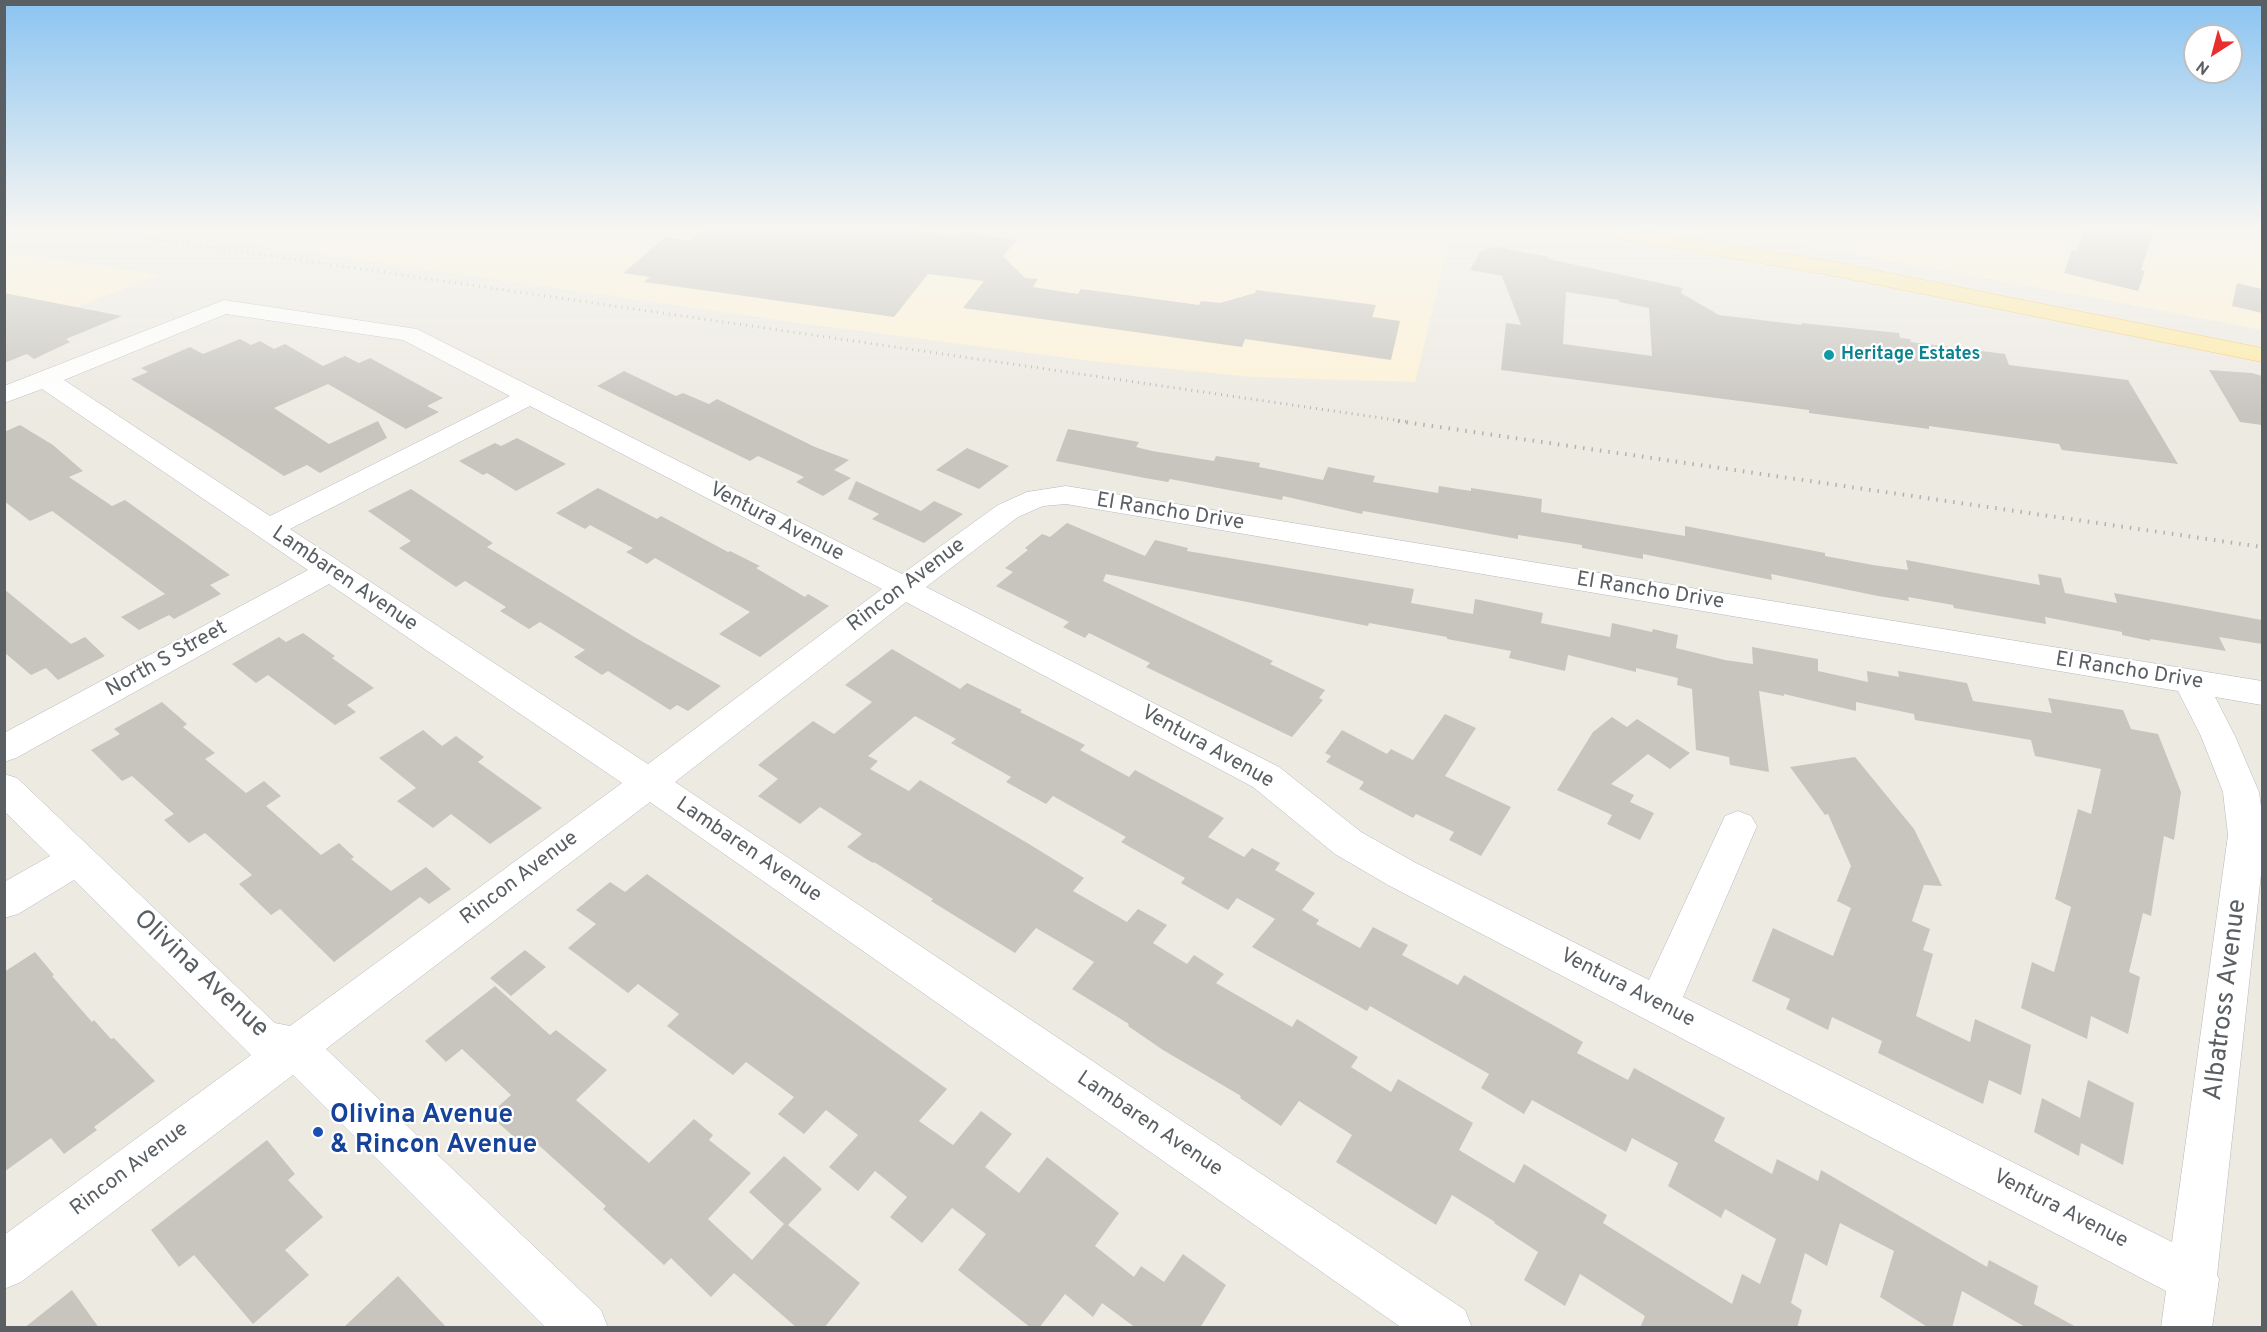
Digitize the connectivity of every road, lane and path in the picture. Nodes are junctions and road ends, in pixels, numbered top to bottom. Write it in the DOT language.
graph roads {
  1 [pos="1944,291"];
  2 [pos="2027,291"];
  3 [pos="2262,335"];
  4 [pos="2262,355"];
  5 [pos="45,379"];
  6 [pos="4,395"];
  7 [pos="528,397"];
  8 [pos="1037,498"];
  9 [pos="268,528"];
  10 [pos="329,571"];
  11 [pos="904,588"];
  12 [pos="2190,682"];
  13 [pos="2262,693"];
  14 [pos="4,749"];
  15 [pos="649,783"];
  16 [pos="4,788"];
  17 [pos="1738,826"];
  18 [pos="77,859"];
  19 [pos="2252,879"];
  20 [pos="4,902"];
  21 [pos="1658,1005"];
  22 [pos="294,1047"];
  23 [pos="4,1265"];
  24 [pos="2194,1279"];
  25 [pos="573,1324"];
  26 [pos="1447,1328"];
  27 [pos="2186,1328"];
  1 -- 4 [label="main road"];
  2 -- 3 [label="main road"];
  5 -- 6 [label="street"];
  5 -- 7 [label="street, Ventura Avenue"];
  5 -- 9 [label="street, Lambaren Avenue"];
  7 -- 9 [label="street"];
  7 -- 11 [label="street, Ventura Avenue"];
  8 -- 11 [label="street, Rincon Avenue"];
  8 -- 12 [label="street, El Rancho Drive"];
  9 -- 10 [label="street, Lambaren Avenue"];
  10 -- 14 [label="street, North S Street"];
  10 -- 15 [label="street, Lambaren Avenue"];
  11 -- 15 [label="street, Rincon Avenue"];
  11 -- 21 [label="street, Ventura Avenue"];
  12 -- 13 [label="street, El Rancho Drive"];
  12 -- 19 [label="street, Albatross Avenue"];
  15 -- 22 [label="street, Rincon Avenue"];
  15 -- 26 [label="street, Lambaren Avenue"];
  16 -- 18 [label="street, Olivina Avenue"];
  17 -- 21 [label="street"];
  18 -- 20 [label="street"];
  18 -- 22 [label="street, Olivina Avenue"];
  19 -- 24 [label="street, Albatross Avenue"];
  21 -- 24 [label="street, Ventura Avenue"];
  22 -- 23 [label="street, Rincon Avenue"];
  22 -- 25 [label="street, Olivina Avenue"];
  24 -- 27 [label="street, Albatross Avenue"];
}
